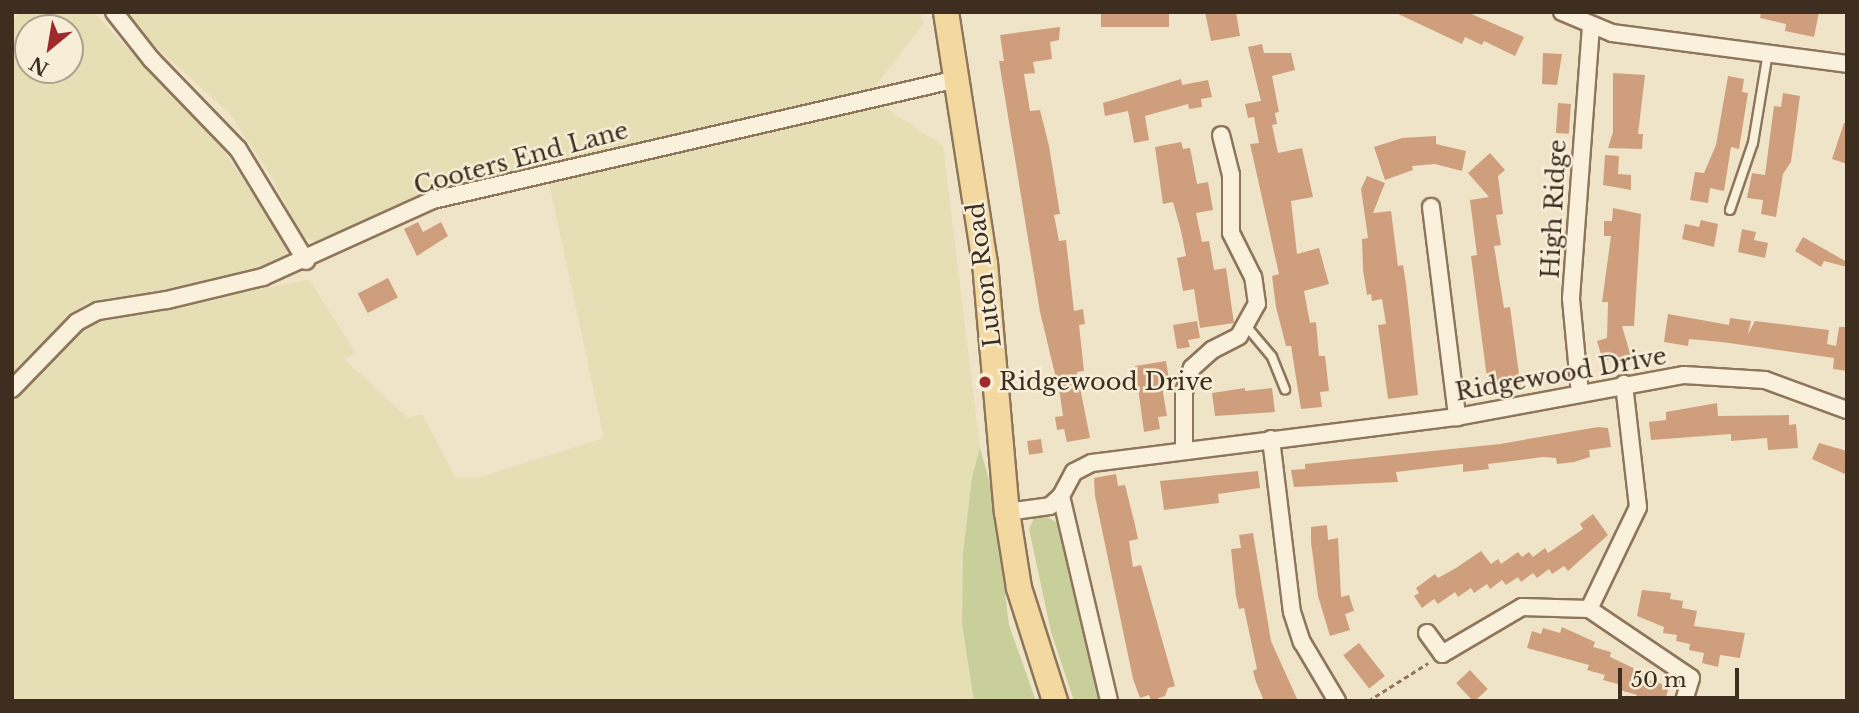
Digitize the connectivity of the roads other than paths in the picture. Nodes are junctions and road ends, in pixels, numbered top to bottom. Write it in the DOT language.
graph roads {
  1 [pos="114,12"];
  2 [pos="946,12"];
  3 [pos="1562,12"];
  4 [pos="1591,27"];
  5 [pos="1768,52"];
  6 [pos="1847,64"];
  7 [pos="957,79"];
  8 [pos="1221,135"];
  9 [pos="1431,207"];
  10 [pos="1730,210"];
  11 [pos="306,261"];
  12 [pos="1247,327"];
  13 [pos="1624,384"];
  14 [pos="12,389"];
  15 [pos="1285,389"];
  16 [pos="1580,394"];
  17 [pos="1847,410"];
  18 [pos="1457,417"];
  19 [pos="1271,439"];
  20 [pos="1184,450"];
  21 [pos="1061,496"];
  22 [pos="1007,512"];
  23 [pos="1589,609"];
  24 [pos="1427,633"];
  25 [pos="1055,701"];
  26 [pos="1109,701"];
  27 [pos="1337,701"];
  28 [pos="1684,701"];
  1 -- 11 [label="street"];
  2 -- 7 [label="main road, Luton Road"];
  3 -- 4 [label="street"];
  4 -- 5 [label="street"];
  4 -- 16 [label="street, High Ridge"];
  5 -- 6 [label="street"];
  5 -- 10 [label="lane"];
  7 -- 11 [label="street, Cooters End Lane"];
  7 -- 22 [label="main road, Luton Road"];
  8 -- 12 [label="street"];
  9 -- 18 [label="street"];
  11 -- 14 [label="street, Cooters End Lane"];
  12 -- 15 [label="lane"];
  12 -- 20 [label="street"];
  13 -- 16 [label="street, Ridgewood Drive"];
  13 -- 17 [label="street, Ridgewood Drive"];
  13 -- 23 [label="street"];
  16 -- 18 [label="street, Ridgewood Drive"];
  18 -- 19 [label="street, Ridgewood Drive"];
  19 -- 20 [label="street, Ridgewood Drive"];
  19 -- 27 [label="street"];
  20 -- 21 [label="street, Ridgewood Drive"];
  21 -- 22 [label="street"];
  21 -- 26 [label="street"];
  22 -- 25 [label="main road, Luton Road"];
  23 -- 24 [label="street"];
  23 -- 28 [label="street"];
}
